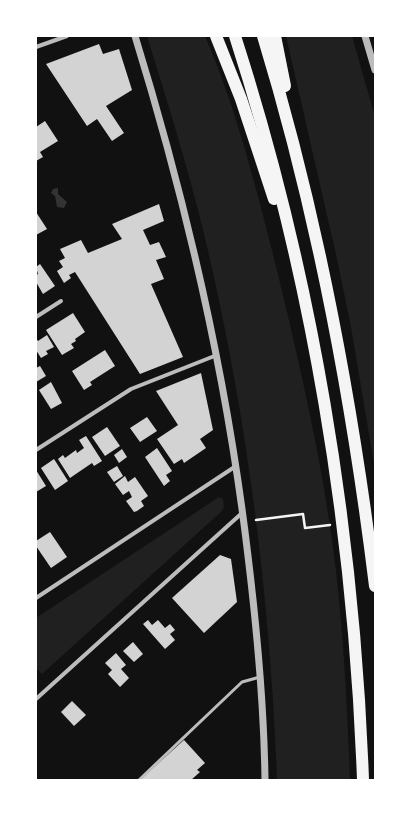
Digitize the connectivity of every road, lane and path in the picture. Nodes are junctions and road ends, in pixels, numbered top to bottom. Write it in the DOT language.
graph roads {
  1 [pos="67,36"];
  2 [pos="135,36"];
  3 [pos="216,36"];
  4 [pos="235,36"];
  5 [pos="263,36"];
  6 [pos="275,36"];
  7 [pos="365,36"];
  8 [pos="36,48"];
  9 [pos="374,62"];
  10 [pos="375,70"];
  11 [pos="299,162"];
  12 [pos="301,284"];
  13 [pos="61,301"];
  14 [pos="36,317"];
  15 [pos="217,355"];
  16 [pos="36,450"];
  17 [pos="236,465"];
  18 [pos="243,513"];
  19 [pos="256,520"];
  20 [pos="336,524"];
  21 [pos="375,586"];
  22 [pos="36,598"];
  23 [pos="260,677"];
  24 [pos="36,699"];
  25 [pos="139,780"];
  26 [pos="265,780"];
  27 [pos="363,780"];
  1 -- 8 [label="street"];
  2 -- 15 [label="street"];
  3 -- 12 [label="highway"];
  4 -- 12 [label="highway"];
  5 -- 11 [label="highway"];
  6 -- 11 [label="highway"];
  7 -- 9 [label="street"];
  9 -- 10 [label="street"];
  11 -- 21 [label="highway"];
  12 -- 27 [label="highway"];
  13 -- 14 [label="street"];
  15 -- 16 [label="street"];
  15 -- 17 [label="street"];
  17 -- 18 [label="street"];
  17 -- 22 [label="street"];
  18 -- 23 [label="street"];
  18 -- 24 [label="street"];
  19 -- 20 [label="path"];
  23 -- 25 [label="lane"];
  23 -- 26 [label="street"];
}
